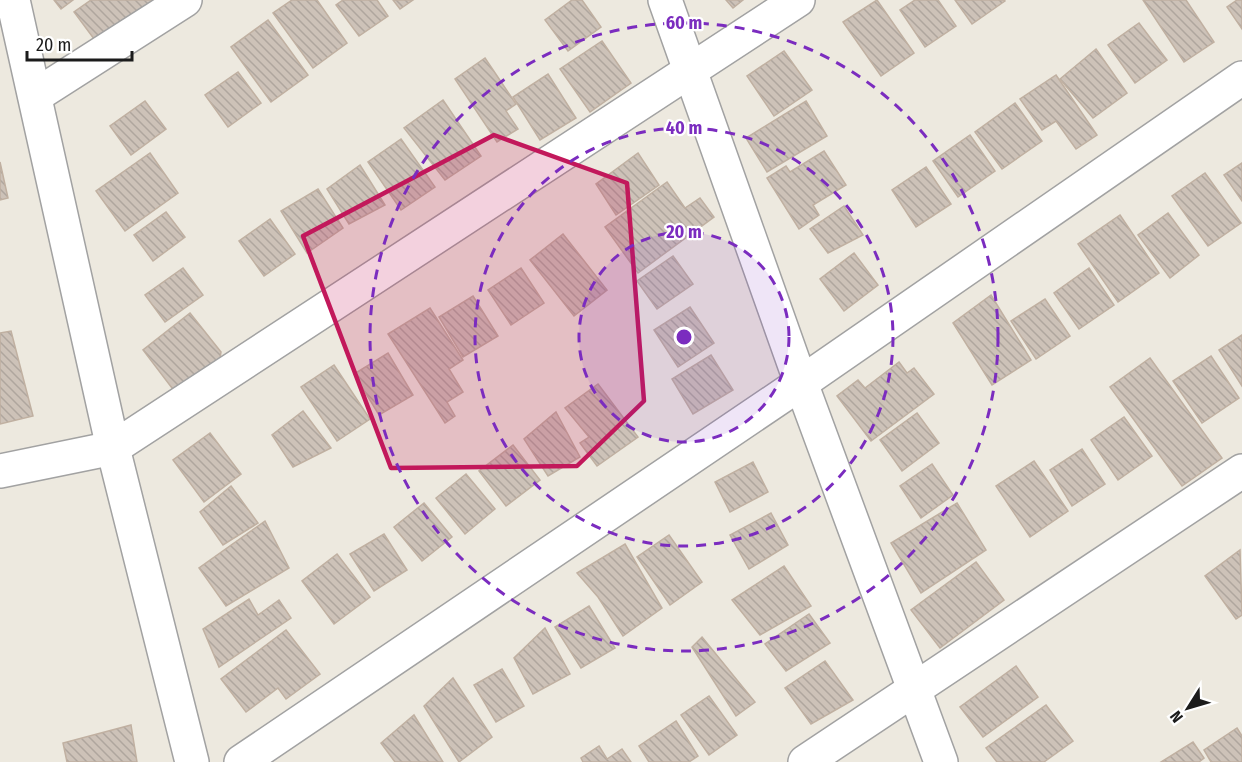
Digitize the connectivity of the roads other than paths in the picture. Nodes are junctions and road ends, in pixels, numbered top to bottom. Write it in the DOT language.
graph roads {
  1 [pos="13,0"];
  2 [pos="185,0"];
  3 [pos="665,0"];
  4 [pos="798,0"];
  5 [pos="691,72"];
  6 [pos="1242,78"];
  7 [pos="35,96"];
  8 [pos="801,383"];
  9 [pos="113,448"];
  10 [pos="0,471"];
  11 [pos="1242,471"];
  12 [pos="913,688"];
  13 [pos="192,762"];
  14 [pos="241,762"];
  15 [pos="806,762"];
  16 [pos="941,762"];
  1 -- 7 [label="street"];
  2 -- 7 [label="street"];
  3 -- 5 [label="street"];
  4 -- 5 [label="street"];
  5 -- 8 [label="street"];
  5 -- 9 [label="street"];
  6 -- 8 [label="street"];
  7 -- 9 [label="street"];
  8 -- 12 [label="street"];
  8 -- 14 [label="street"];
  9 -- 10 [label="street"];
  9 -- 13 [label="street"];
  11 -- 12 [label="street"];
  12 -- 15 [label="street"];
  12 -- 16 [label="street"];
}
